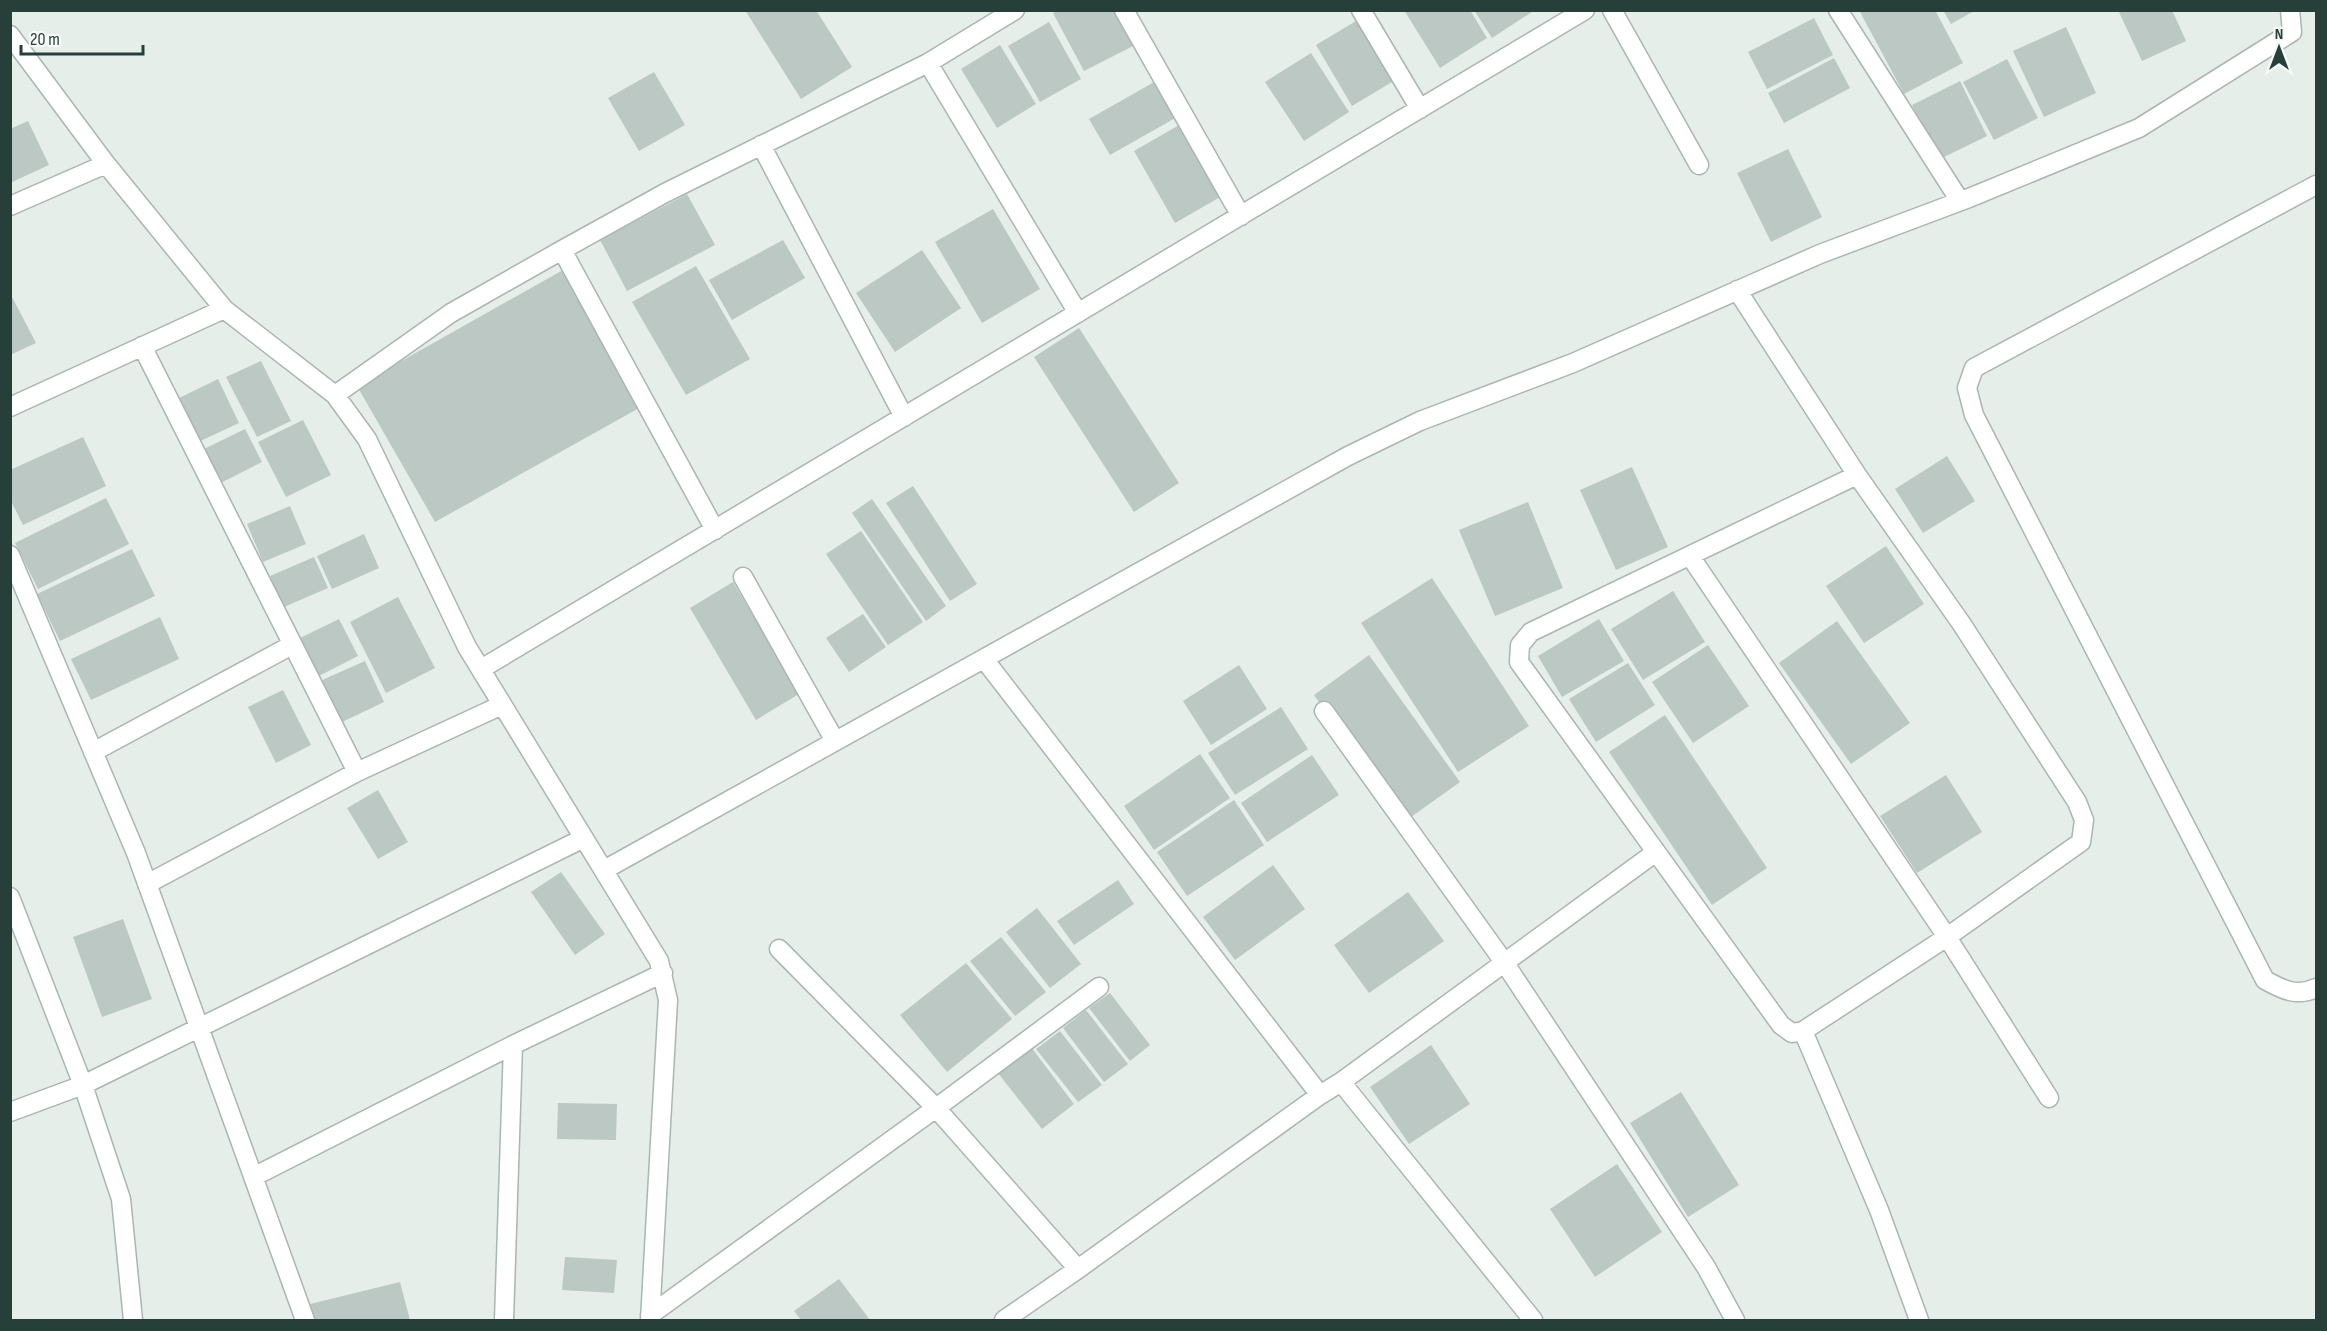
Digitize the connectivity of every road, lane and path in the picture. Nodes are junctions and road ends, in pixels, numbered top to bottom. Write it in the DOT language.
graph roads {
  1 [pos="1015,10"];
  2 [pos="1124,10"];
  3 [pos="1361,10"];
  4 [pos="1585,10"];
  5 [pos="1612,10"];
  6 [pos="1838,10"];
  7 [pos="2290,10"];
  8 [pos="10,35"];
  9 [pos="928,63"];
  10 [pos="1420,109"];
  11 [pos="761,145"];
  12 [pos="106,164"];
  13 [pos="1699,165"];
  14 [pos="2316,185"];
  15 [pos="1960,201"];
  16 [pos="10,206"];
  17 [pos="1241,216"];
  18 [pos="562,250"];
  19 [pos="1737,290"];
  20 [pos="224,309"];
  21 [pos="1077,313"];
  22 [pos="142,346"];
  23 [pos="335,395"];
  24 [pos="10,406"];
  25 [pos="904,417"];
  26 [pos="1857,475"];
  27 [pos="715,530"];
  28 [pos="10,555"];
  29 [pos="1690,556"];
  30 [pos="743,577"];
  31 [pos="292,645"];
  32 [pos="984,659"];
  33 [pos="481,669"];
  34 [pos="502,705"];
  35 [pos="1324,711"];
  36 [pos="835,741"];
  37 [pos="93,752"];
  38 [pos="357,772"];
  39 [pos="584,838"];
  40 [pos="1656,852"];
  41 [pos="604,870"];
  42 [pos="147,884"];
  43 [pos="10,897"];
  44 [pos="1947,937"];
  45 [pos="779,949"];
  46 [pos="1504,962"];
  47 [pos="663,973"];
  48 [pos="1099,987"];
  49 [pos="2316,988"];
  50 [pos="199,1027"];
  51 [pos="1803,1031"];
  52 [pos="513,1045"];
  53 [pos="1341,1082"];
  54 [pos="83,1085"];
  55 [pos="1320,1095"];
  56 [pos="2049,1098"];
  57 [pos="936,1108"];
  58 [pos="10,1112"];
  59 [pos="253,1177"];
  60 [pos="1078,1269"];
  61 [pos="650,1318"];
  62 [pos="133,1320"];
  63 [pos="305,1320"];
  64 [pos="504,1320"];
  65 [pos="1004,1320"];
  66 [pos="1533,1320"];
  67 [pos="1735,1320"];
  68 [pos="1919,1320"];
  1 -- 9 [label="street"];
  2 -- 17 [label="street"];
  3 -- 10 [label="street"];
  4 -- 10 [label="street"];
  5 -- 13 [label="street"];
  6 -- 15 [label="street"];
  7 -- 15 [label="street"];
  8 -- 12 [label="street"];
  9 -- 11 [label="street"];
  9 -- 21 [label="street"];
  10 -- 17 [label="street"];
  11 -- 18 [label="street"];
  11 -- 25 [label="street"];
  12 -- 16 [label="street"];
  12 -- 20 [label="street"];
  14 -- 49 [label="street"];
  15 -- 19 [label="street"];
  17 -- 21 [label="street"];
  18 -- 23 [label="street"];
  18 -- 27 [label="street"];
  19 -- 26 [label="street"];
  19 -- 32 [label="street"];
  20 -- 22 [label="street"];
  20 -- 23 [label="street"];
  21 -- 25 [label="street"];
  22 -- 24 [label="street"];
  22 -- 31 [label="street"];
  23 -- 33 [label="street"];
  25 -- 27 [label="street"];
  26 -- 29 [label="street"];
  26 -- 44 [label="street"];
  27 -- 33 [label="street"];
  28 -- 37 [label="street"];
  29 -- 40 [label="street"];
  29 -- 44 [label="street"];
  30 -- 36 [label="street"];
  31 -- 37 [label="street"];
  31 -- 38 [label="street"];
  32 -- 36 [label="street"];
  32 -- 55 [label="street"];
  33 -- 34 [label="street"];
  34 -- 38 [label="street"];
  34 -- 39 [label="street"];
  35 -- 46 [label="street"];
  36 -- 41 [label="street"];
  37 -- 42 [label="street"];
  38 -- 42 [label="street"];
  39 -- 41 [label="street"];
  39 -- 50 [label="street"];
  40 -- 46 [label="street"];
  40 -- 51 [label="street"];
  41 -- 47 [label="street"];
  42 -- 50 [label="street"];
  43 -- 54 [label="street"];
  44 -- 51 [label="street"];
  44 -- 56 [label="street"];
  45 -- 57 [label="street"];
  46 -- 53 [label="street"];
  46 -- 67 [label="street"];
  47 -- 52 [label="street"];
  47 -- 61 [label="street"];
  48 -- 57 [label="street"];
  50 -- 54 [label="street"];
  50 -- 59 [label="street"];
  51 -- 68 [label="street"];
  52 -- 59 [label="street"];
  52 -- 64 [label="street"];
  53 -- 55 [label="street"];
  53 -- 66 [label="street"];
  54 -- 58 [label="street"];
  54 -- 62 [label="street"];
  55 -- 60 [label="street"];
  57 -- 60 [label="street"];
  57 -- 61 [label="street"];
  59 -- 63 [label="street"];
  60 -- 65 [label="street"];
}
